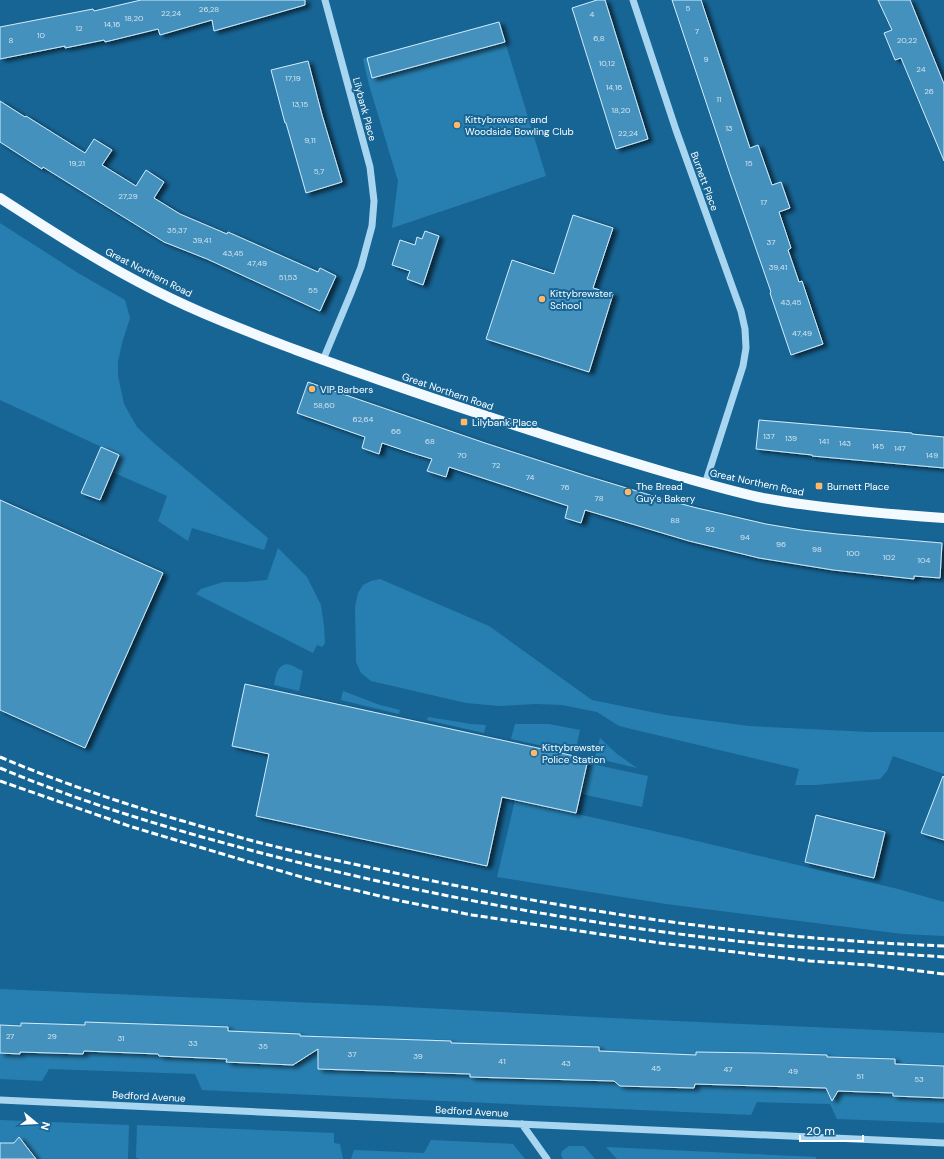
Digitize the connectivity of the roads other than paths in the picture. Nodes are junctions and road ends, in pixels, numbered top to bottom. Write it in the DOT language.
graph roads {
  1 [pos="325,0"];
  2 [pos="633,0"];
  3 [pos="0,198"];
  4 [pos="323,360"];
  5 [pos="705,484"];
  6 [pos="944,518"];
  7 [pos="0,1100"];
  8 [pos="522,1124"];
  9 [pos="944,1143"];
  10 [pos="547,1159"];
  1 -- 4 [label="street, Lilybank Place"];
  2 -- 5 [label="street, Burnett Place"];
  3 -- 4 [label="main road, Great Northern Road"];
  4 -- 5 [label="main road, Great Northern Road"];
  5 -- 6 [label="main road, Great Northern Road"];
  7 -- 8 [label="street, Bedford Avenue"];
  8 -- 9 [label="street, Bedford Avenue"];
  8 -- 10 [label="street"];
}
